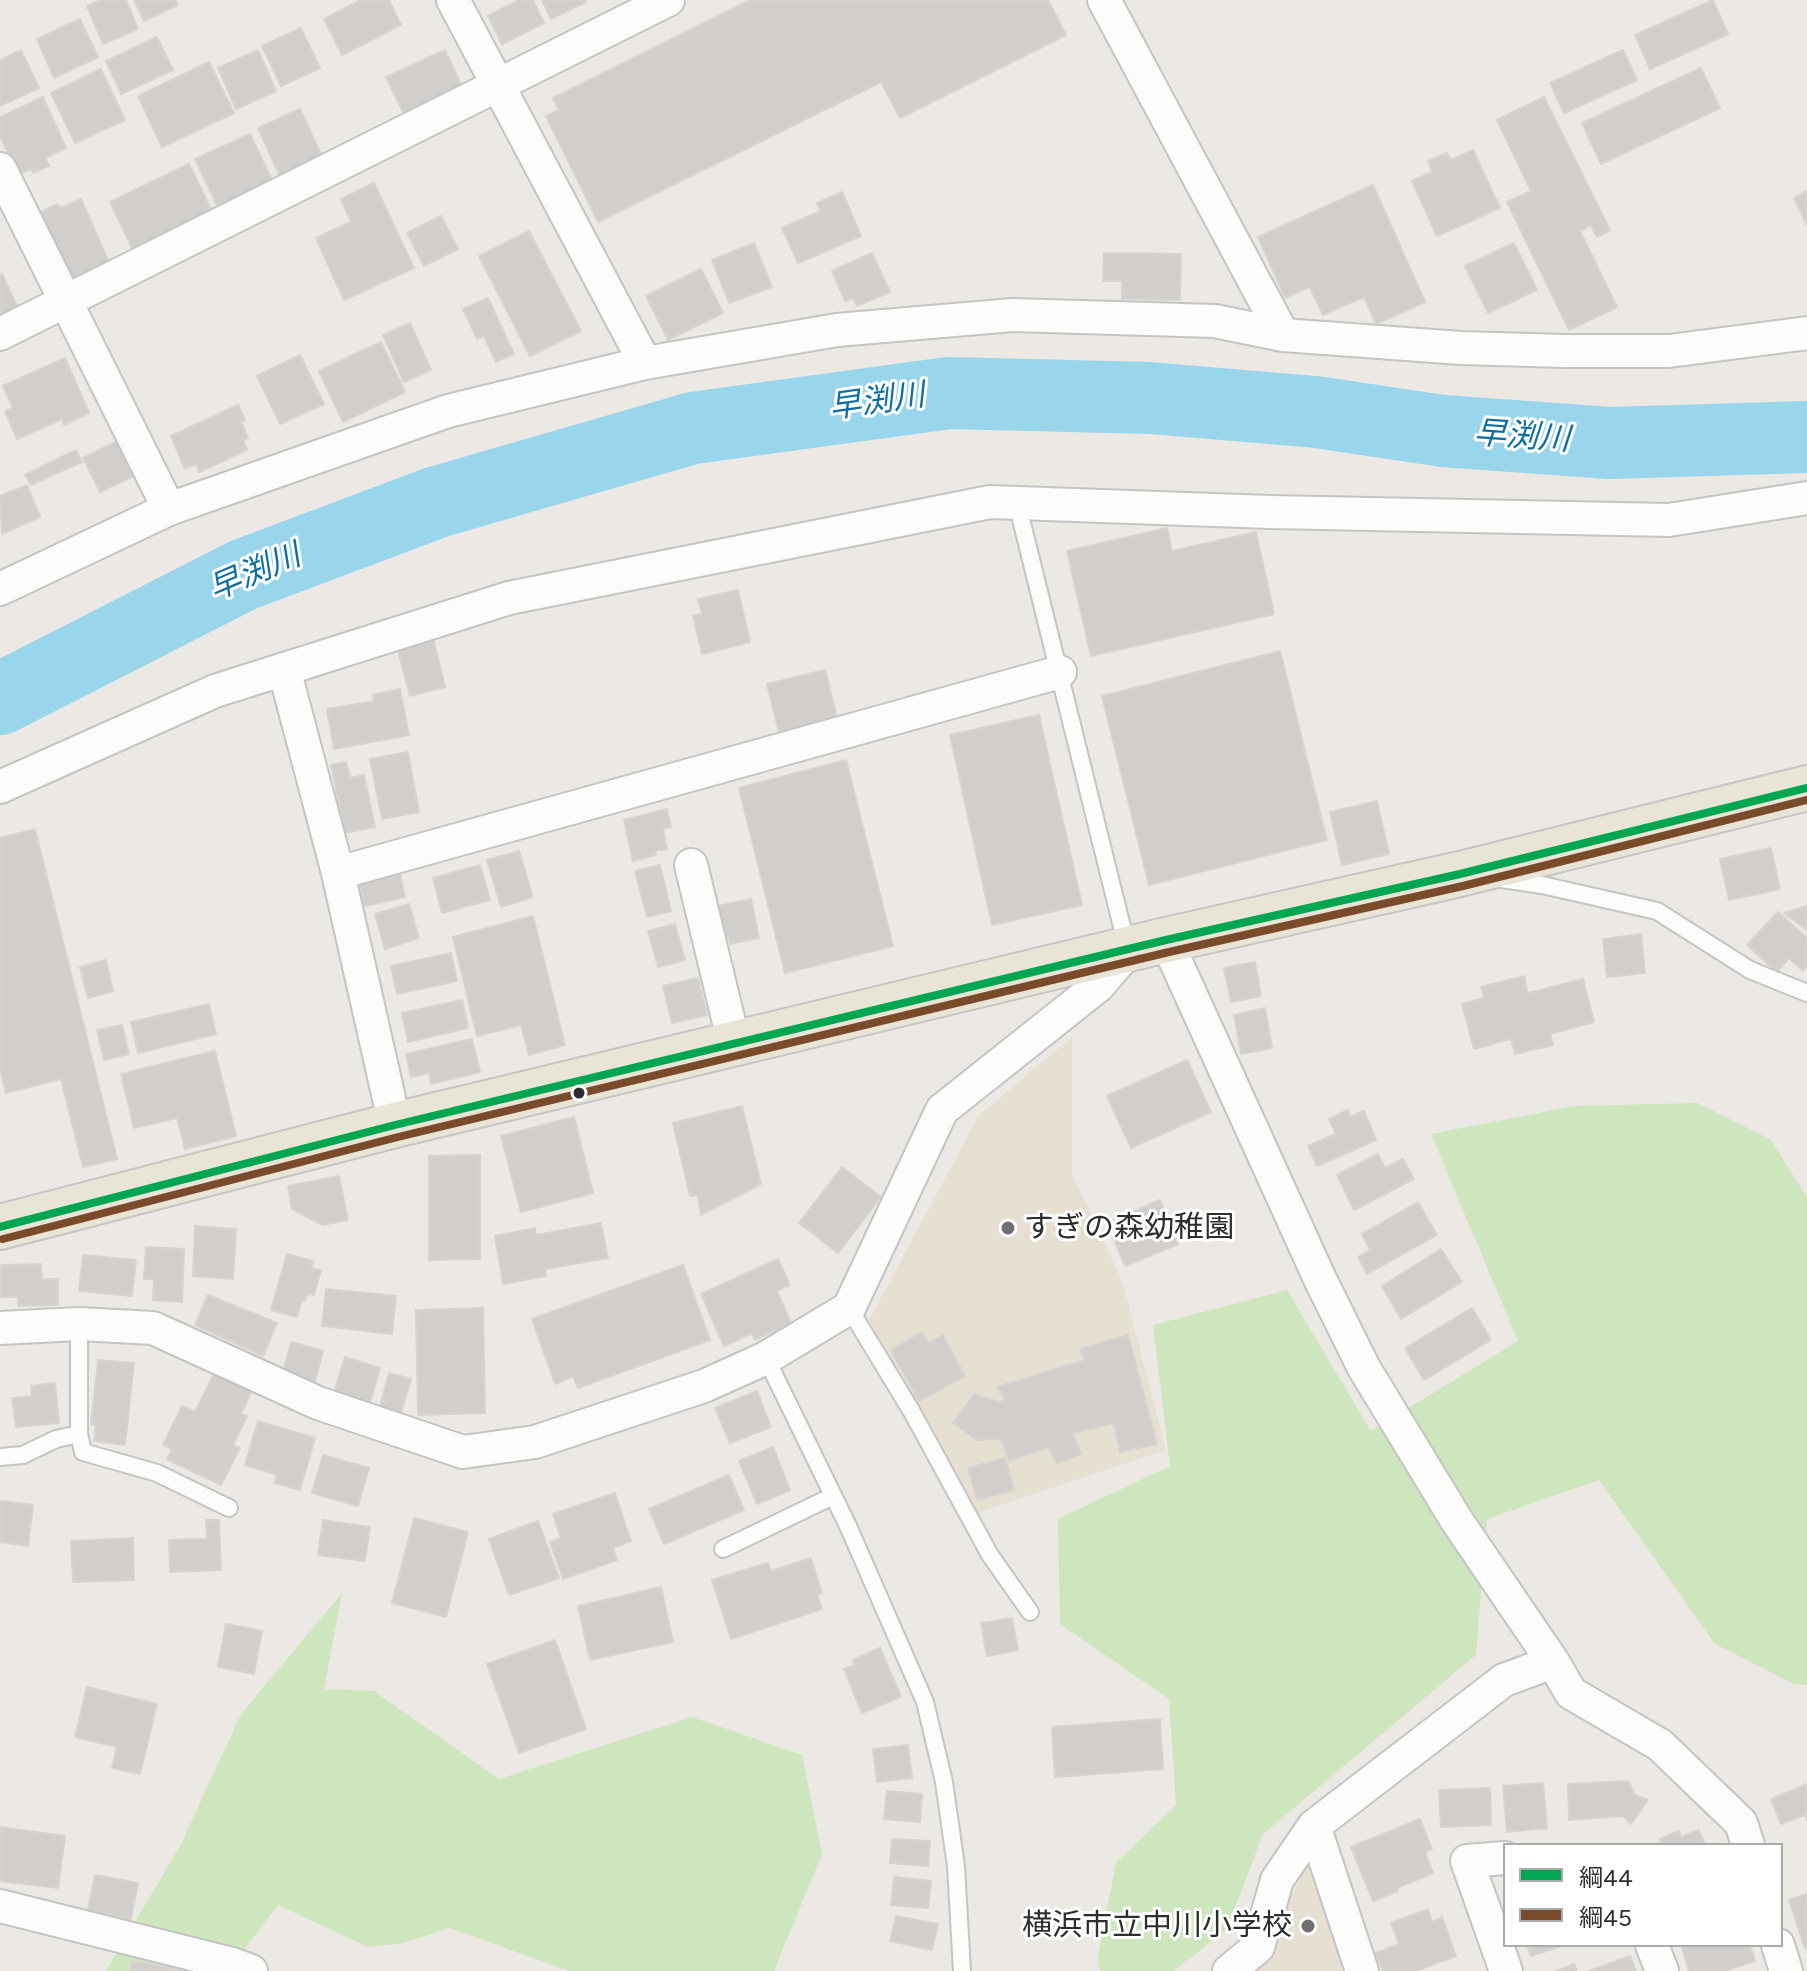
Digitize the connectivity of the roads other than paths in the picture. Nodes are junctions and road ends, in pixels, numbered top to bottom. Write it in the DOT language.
graph roads {
  1 [pos="453,0"];
  2 [pos="668,0"];
  3 [pos="1104,0"];
  4 [pos="497,85"];
  5 [pos="0,169"];
  6 [pos="68,300"];
  7 [pos="1807,333"];
  8 [pos="0,334"];
  9 [pos="1283,335"];
  10 [pos="645,363"];
  11 [pos="1807,498"];
  12 [pos="1017,503"];
  13 [pos="169,509"];
  14 [pos="0,589"];
  15 [pos="284,669"];
  16 [pos="1060,672"];
  17 [pos="0,787"];
  18 [pos="1807,788"];
  19 [pos="691,865"];
  20 [pos="338,873"];
  21 [pos="1460,874"];
  22 [pos="1147,946"];
  23 [pos="1807,993"];
  24 [pos="734,1043"];
  25 [pos="395,1125"];
  26 [pos="0,1227"];
  27 [pos="849,1308"];
  28 [pos="79,1324"];
  29 [pos="0,1328"];
  30 [pos="766,1358"];
  31 [pos="79,1434"];
  32 [pos="0,1457"];
  33 [pos="833,1496"];
  34 [pos="229,1508"];
  35 [pos="723,1549"];
  36 [pos="1030,1612"];
  37 [pos="1553,1662"];
  38 [pos="1314,1826"];
  39 [pos="1747,1843"];
  40 [pos="1503,1858"];
  41 [pos="0,1906"];
  42 [pos="1653,1947"];
  43 [pos="1779,1947"];
  44 [pos="251,1971"];
  45 [pos="962,1971"];
  46 [pos="1229,1971"];
  47 [pos="1362,1971"];
  48 [pos="1506,1971"];
  49 [pos="1662,1971"];
  50 [pos="1786,1971"];
  1 -- 4 [label="street"];
  2 -- 4 [label="street"];
  3 -- 9 [label="street"];
  4 -- 6 [label="street"];
  4 -- 10 [label="street"];
  5 -- 6 [label="street"];
  6 -- 8 [label="street"];
  6 -- 13 [label="street"];
  7 -- 9 [label="street"];
  9 -- 10 [label="street"];
  10 -- 13 [label="street"];
  11 -- 12 [label="street"];
  12 -- 15 [label="street"];
  12 -- 16 [label="lane"];
  13 -- 14 [label="street"];
  15 -- 17 [label="street"];
  15 -- 20 [label="street"];
  16 -- 20 [label="street"];
  16 -- 22 [label="lane"];
  18 -- 21 [label="main road"];
  19 -- 24 [label="street"];
  20 -- 25 [label="street"];
  21 -- 22 [label="main road"];
  21 -- 23 [label="lane"];
  22 -- 24 [label="main road"];
  22 -- 27 [label="street"];
  22 -- 37 [label="street"];
  24 -- 25 [label="main road"];
  25 -- 26 [label="main road"];
  27 -- 30 [label="street"];
  27 -- 36 [label="lane"];
  28 -- 29 [label="street"];
  28 -- 30 [label="street"];
  28 -- 31 [label="lane"];
  30 -- 33 [label="lane"];
  31 -- 32 [label="lane"];
  31 -- 34 [label="lane"];
  33 -- 35 [label="lane"];
  33 -- 45 [label="lane"];
  37 -- 38 [label="street"];
  37 -- 39 [label="street"];
  38 -- 46 [label="street"];
  38 -- 47 [label="street"];
  40 -- 48 [label="street"];
  41 -- 44 [label="street"];
  42 -- 49 [label="street"];
  43 -- 50 [label="street"];
}
